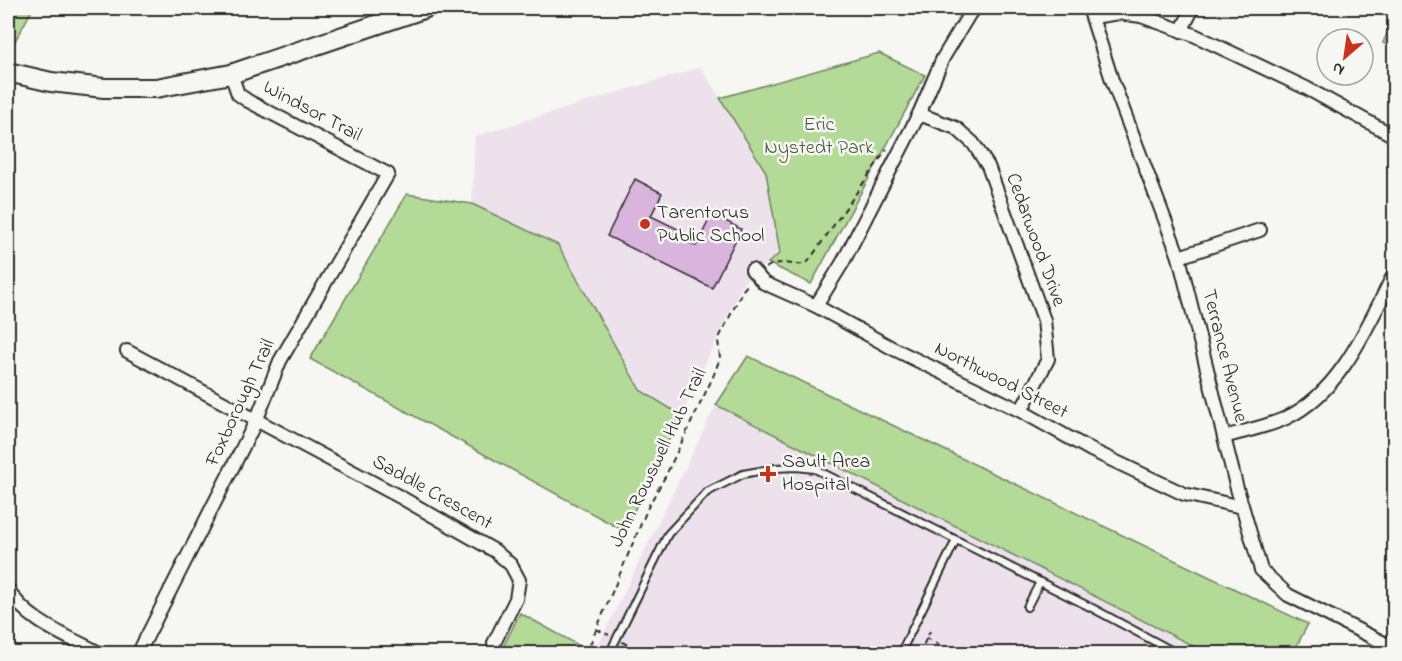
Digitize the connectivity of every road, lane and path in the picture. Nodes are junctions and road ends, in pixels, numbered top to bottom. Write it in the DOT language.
graph roads {
  1 [pos="426,8"];
  2 [pos="976,8"];
  3 [pos="1193,8"];
  4 [pos="1091,12"];
  5 [pos="1182,31"];
  6 [pos="8,72"];
  7 [pos="231,74"];
  8 [pos="919,114"];
  9 [pos="1395,136"];
  10 [pos="891,143"];
  11 [pos="387,174"];
  12 [pos="1260,230"];
  13 [pos="1179,257"];
  14 [pos="754,272"];
  15 [pos="1395,274"];
  16 [pos="816,306"];
  17 [pos="127,351"];
  18 [pos="1021,411"];
  19 [pos="256,421"];
  20 [pos="1224,437"];
  21 [pos="1242,507"];
  22 [pos="956,540"];
  23 [pos="1040,582"];
  24 [pos="8,590"];
  25 [pos="1027,607"];
  26 [pos="596,629"];
  27 [pos="930,630"];
  28 [pos="926,638"];
  29 [pos="617,639"];
  30 [pos="494,643"];
  31 [pos="939,645"];
  32 [pos="1395,648"];
  33 [pos="101,654"];
  34 [pos="138,654"];
  35 [pos="586,654"];
  36 [pos="609,654"];
  37 [pos="646,654"];
  38 [pos="778,654"];
  39 [pos="805,654"];
  40 [pos="900,654"];
  41 [pos="919,654"];
  42 [pos="1178,654"];
  1 -- 7 [label="main road"];
  2 -- 8 [label="street"];
  3 -- 5 [label="street"];
  4 -- 5 [label="street"];
  4 -- 13 [label="street, Terrance Avenue"];
  5 -- 9 [label="street"];
  6 -- 7 [label="main road"];
  7 -- 11 [label="street, Windsor Trail"];
  8 -- 16 [label="street"];
  8 -- 18 [label="street, Cedarwood Drive"];
  10 -- 14 [label="path, John Rowswell Hub Trail"];
  11 -- 19 [label="street, Foxborough Trail"];
  12 -- 13 [label="street"];
  13 -- 20 [label="street, Terrance Avenue"];
  14 -- 16 [label="street, Northwood Street"];
  14 -- 26 [label="path, John Rowswell Hub Trail"];
  15 -- 20 [label="street"];
  16 -- 18 [label="street, Northwood Street"];
  17 -- 19 [label="street, Saddle Crescent"];
  18 -- 21 [label="street, Northwood Street"];
  19 -- 30 [label="street, Saddle Crescent"];
  19 -- 34 [label="street, Foxborough Trail"];
  20 -- 21 [label="street, Terrance Avenue"];
  21 -- 32 [label="street, Terrance Avenue"];
  22 -- 23 [label="lane"];
  22 -- 29 [label="lane"];
  22 -- 40 [label="lane"];
  23 -- 25 [label="lane"];
  23 -- 42 [label="lane"];
  24 -- 33 [label="street"];
  26 -- 29 [label="path"];
  26 -- 35 [label="path, John Rowswell Hub Trail"];
  27 -- 28 [label="path"];
  28 -- 31 [label="path"];
  28 -- 41 [label="path"];
  29 -- 36 [label="lane"];
  29 -- 37 [label="path"];
  38 -- 39 [label="path"];
}
